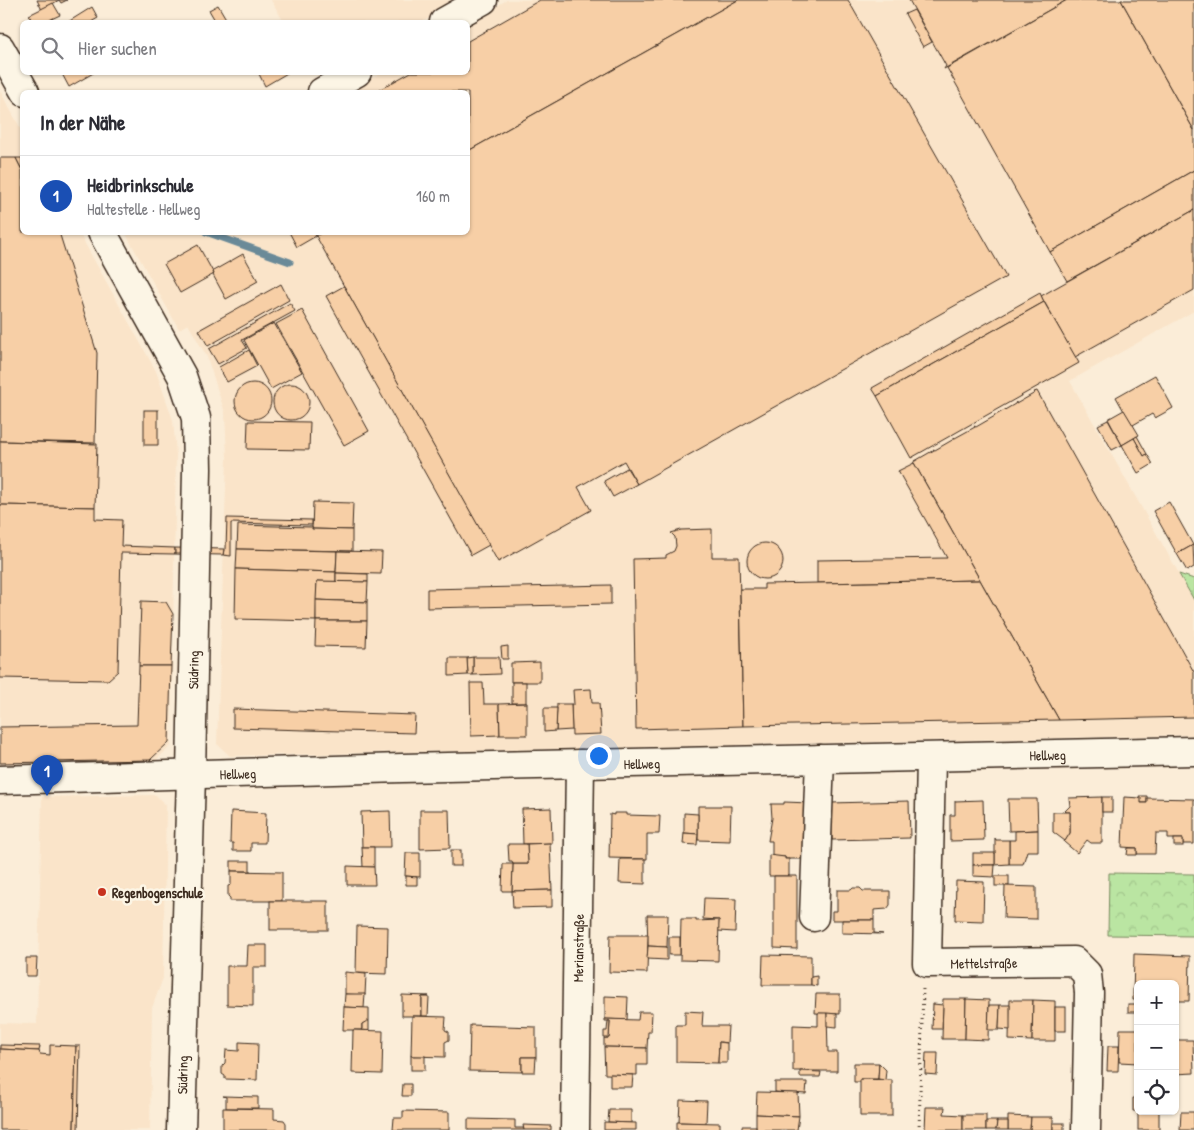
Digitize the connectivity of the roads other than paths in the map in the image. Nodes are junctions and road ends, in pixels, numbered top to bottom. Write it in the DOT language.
graph roads {
  1 [pos="483,0"];
  2 [pos="448,20"];
  3 [pos="0,48"];
  4 [pos="352,75"];
  5 [pos="24,90"];
  6 [pos="326,90"];
  7 [pos="104,235"];
  8 [pos="1194,751"];
  9 [pos="931,758"];
  10 [pos="820,759"];
  11 [pos="580,764"];
  12 [pos="191,775"];
  13 [pos="0,780"];
  14 [pos="814,918"];
  15 [pos="181,1130"];
  16 [pos="575,1130"];
  17 [pos="1086,1130"];
  1 -- 2 [label="street"];
  3 -- 5 [label="street"];
  4 -- 6 [label="street"];
  7 -- 12 [label="street, Südring"];
  8 -- 9 [label="street, Hellweg"];
  9 -- 10 [label="street, Hellweg"];
  9 -- 17 [label="street, Mettelstraße"];
  10 -- 11 [label="street, Hellweg"];
  10 -- 14 [label="street"];
  11 -- 12 [label="street, Hellweg"];
  11 -- 16 [label="street, Merianstraße"];
  12 -- 13 [label="street, Hellweg"];
  12 -- 15 [label="street, Südring"];
}
